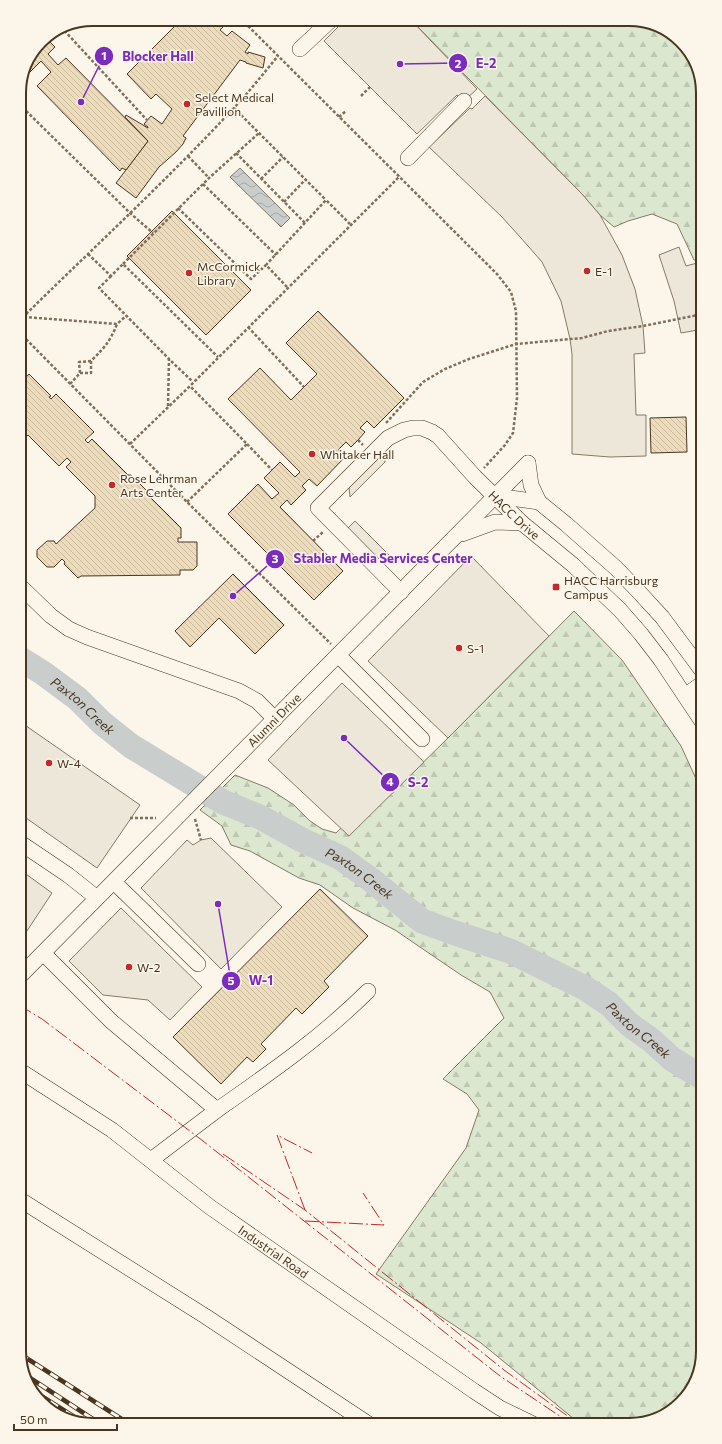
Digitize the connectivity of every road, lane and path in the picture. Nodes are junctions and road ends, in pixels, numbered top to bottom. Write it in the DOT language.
graph roads {
  1 [pos="248,26"];
  2 [pos="325,26"];
  3 [pos="65,32"];
  4 [pos="300,50"];
  5 [pos="278,56"];
  6 [pos="370,87"];
  7 [pos="361,96"];
  8 [pos="464,101"];
  9 [pos="234,108"];
  10 [pos="26,111"];
  11 [pos="346,111"];
  12 [pos="339,117"];
  13 [pos="147,120"];
  14 [pos="259,133"];
  15 [pos="236,153"];
  16 [pos="188,156"];
  17 [pos="283,157"];
  18 [pos="408,158"];
  19 [pos="400,176"];
  20 [pos="209,178"];
  21 [pos="261,179"];
  22 [pos="305,180"];
  23 [pos="203,184"];
  24 [pos="326,200"];
  25 [pos="284,202"];
  26 [pos="178,208"];
  27 [pos="130,213"];
  28 [pos="305,223"];
  29 [pos="350,224"];
  30 [pos="153,234"];
  31 [pos="88,254"];
  32 [pos="276,255"];
  33 [pos="123,264"];
  34 [pos="266,266"];
  35 [pos="111,276"];
  36 [pos="287,287"];
  37 [pos="26,315"];
  38 [pos="696,315"];
  39 [pos="126,316"];
  40 [pos="26,317"];
  41 [pos="116,324"];
  42 [pos="248,327"];
  43 [pos="26,339"];
  44 [pos="516,344"];
  45 [pos="218,357"];
  46 [pos="169,358"];
  47 [pos="91,361"];
  48 [pos="80,373"];
  49 [pos="193,382"];
  50 [pos="70,384"];
  51 [pos="190,386"];
  52 [pos="304,387"];
  53 [pos="168,406"];
  54 [pos="383,426"];
  55 [pos="358,440"];
  56 [pos="130,444"];
  57 [pos="247,444"];
  58 [pos="364,446"];
  59 [pos="272,470"];
  60 [pos="478,474"];
  61 [pos="496,496"];
  62 [pos="187,502"];
  63 [pos="539,502"];
  64 [pos="522,523"];
  65 [pos="456,536"];
  66 [pos="26,592"];
  67 [pos="401,592"];
  68 [pos="334,650"];
  69 [pos="696,663"];
  70 [pos="696,688"];
  71 [pos="686,695"];
  72 [pos="696,711"];
  73 [pos="275,719"];
  74 [pos="422,739"];
  75 [pos="193,810"];
  76 [pos="130,818"];
  77 [pos="159,818"];
  78 [pos="201,840"];
  79 [pos="26,847"];
  80 [pos="114,882"];
  81 [pos="97,898"];
  82 [pos="43,953"];
  83 [pos="198,964"];
  84 [pos="26,970"];
  85 [pos="368,992"];
  86 [pos="26,1075"];
  87 [pos="217,1110"];
  88 [pos="151,1160"];
  89 [pos="26,1203"];
  90 [pos="359,1418"];
  91 [pos="521,1418"];
  1 -- 5 [label="path"];
  2 -- 4 [label="street"];
  3 -- 13 [label="path"];
  5 -- 9 [label="path"];
  5 -- 12 [label="path"];
  6 -- 7 [label="path"];
  8 -- 18 [label="street"];
  9 -- 14 [label="path"];
  9 -- 16 [label="path"];
  10 -- 27 [label="path"];
  11 -- 12 [label="path"];
  12 -- 19 [label="path"];
  14 -- 15 [label="path"];
  14 -- 17 [label="path"];
  15 -- 20 [label="path"];
  15 -- 21 [label="path"];
  16 -- 20 [label="path"];
  16 -- 27 [label="path"];
  17 -- 21 [label="path"];
  17 -- 22 [label="path"];
  19 -- 29 [label="path"];
  19 -- 44 [label="path"];
  20 -- 23 [label="path"];
  21 -- 25 [label="path"];
  22 -- 24 [label="path"];
  22 -- 25 [label="path"];
  23 -- 26 [label="path"];
  23 -- 32 [label="path"];
  24 -- 28 [label="path"];
  24 -- 29 [label="path"];
  25 -- 28 [label="path"];
  26 -- 30 [label="path"];
  26 -- 34 [label="path"];
  27 -- 30 [label="path"];
  27 -- 31 [label="path"];
  28 -- 32 [label="path"];
  29 -- 36 [label="path"];
  30 -- 33 [label="path"];
  31 -- 35 [label="path"];
  31 -- 37 [label="path"];
  32 -- 34 [label="path"];
  33 -- 35 [label="path"];
  33 -- 45 [label="path"];
  34 -- 36 [label="path"];
  35 -- 39 [label="path"];
  36 -- 42 [label="path"];
  38 -- 44 [label="path"];
  39 -- 41 [label="path"];
  39 -- 46 [label="path"];
  40 -- 41 [label="path"];
  41 -- 47 [label="path"];
  42 -- 45 [label="path"];
  42 -- 52 [label="path"];
  43 -- 50 [label="path"];
  44 -- 54 [label="path"];
  44 -- 60 [label="path"];
  45 -- 49 [label="path"];
  46 -- 49 [label="path"];
  46 -- 53 [label="path"];
  47 -- 48 [label="path"];
  47 -- 48 [label="path"];
  48 -- 50 [label="path"];
  49 -- 51 [label="path"];
  50 -- 56 [label="path"];
  51 -- 53 [label="path"];
  51 -- 57 [label="path"];
  53 -- 56 [label="path"];
  55 -- 58 [label="path"];
  56 -- 62 [label="path"];
  57 -- 59 [label="path"];
  57 -- 62 [label="path"];
  60 -- 61 [label="street"];
  60 -- 67 [label="street"];
  61 -- 63 [label="street, HACC Drive"];
  61 -- 63 [label="street, Alumni Drive"];
  61 -- 64 [label="street, HACC Drive"];
  61 -- 65 [label="street, Alumni Drive"];
  62 -- 68 [label="path"];
  63 -- 69 [label="street, HACC Drive"];
  64 -- 65 [label="street"];
  64 -- 71 [label="street, HACC Drive"];
  65 -- 67 [label="street, Alumni Drive"];
  66 -- 73 [label="street"];
  67 -- 68 [label="street, Alumni Drive"];
  68 -- 73 [label="street, Alumni Drive"];
  68 -- 74 [label="street"];
  70 -- 71 [label="street"];
  71 -- 72 [label="street, HACC Drive"];
  73 -- 75 [label="street, Alumni Drive"];
  75 -- 78 [label="path"];
  75 -- 80 [label="street, Alumni Drive"];
  76 -- 77 [label="path"];
  79 -- 81 [label="street"];
  80 -- 81 [label="street, Alumni Drive"];
  80 -- 83 [label="street"];
  81 -- 82 [label="street, Alumni Drive"];
  82 -- 84 [label="street, Alumni Drive"];
  82 -- 87 [label="street"];
  85 -- 87 [label="street"];
  86 -- 88 [label="street, Industrial Road"];
  87 -- 88 [label="street"];
  88 -- 91 [label="street, Industrial Road"];
  89 -- 90 [label="street"];
}
